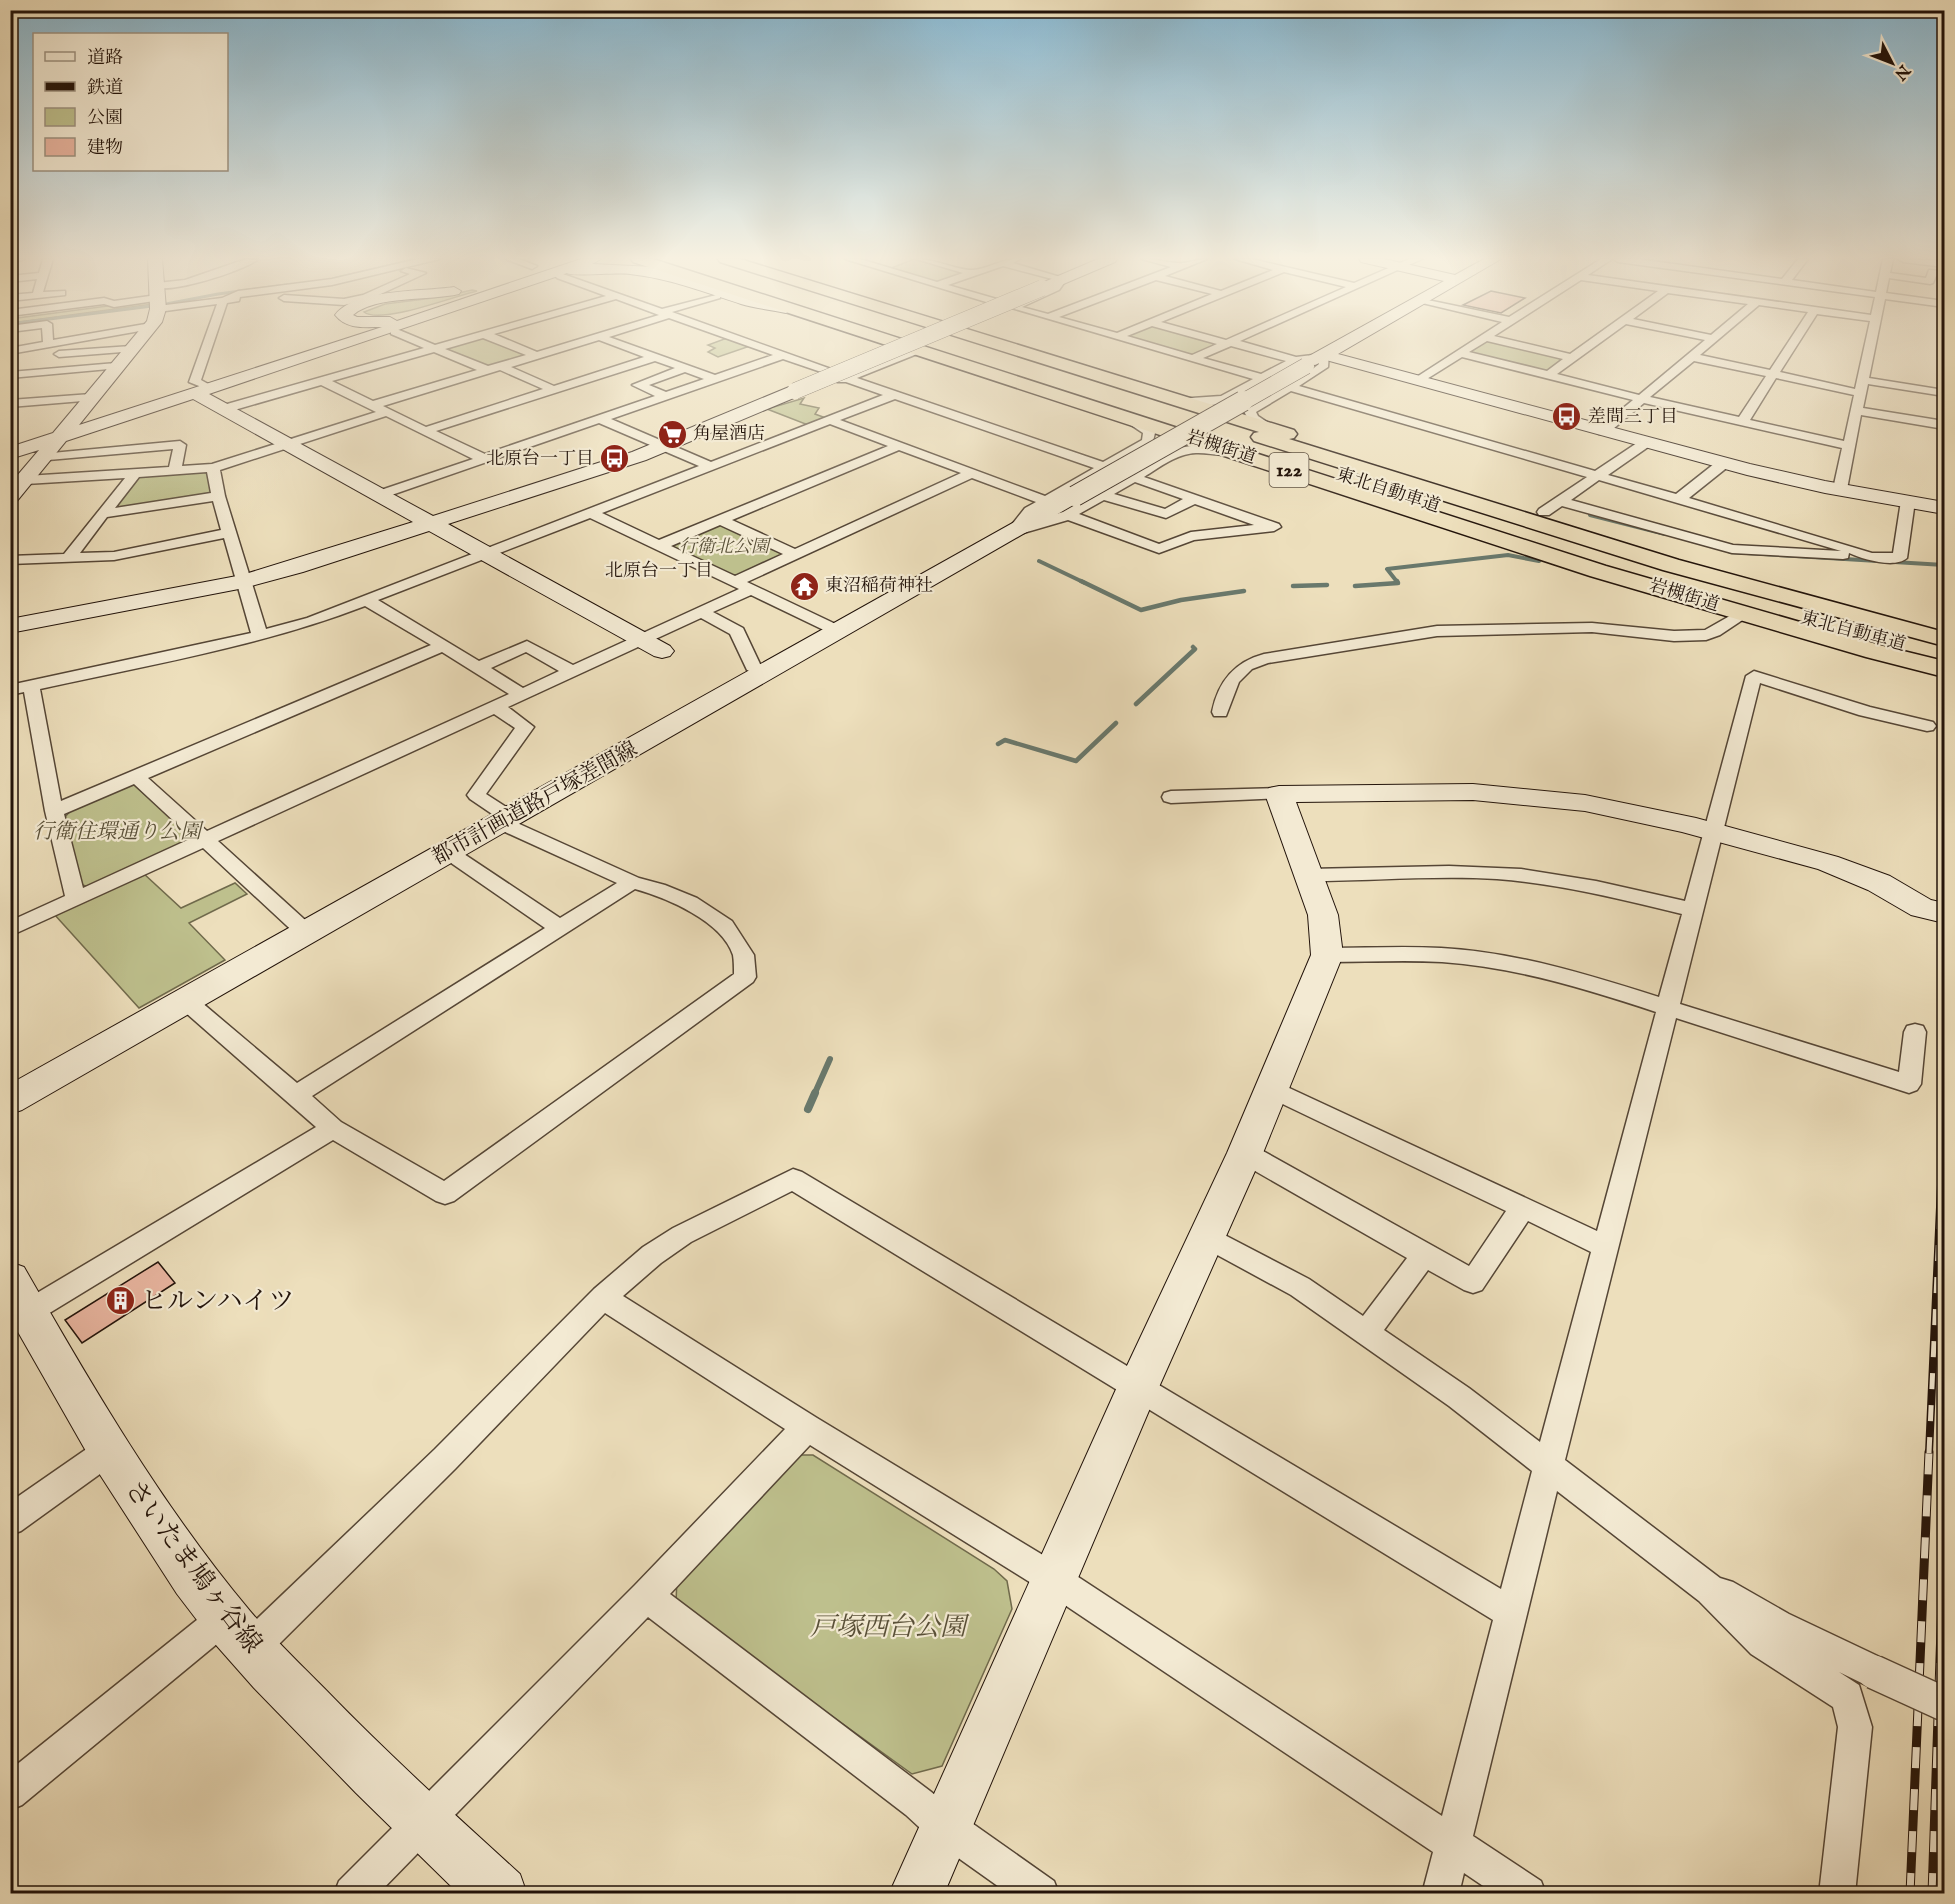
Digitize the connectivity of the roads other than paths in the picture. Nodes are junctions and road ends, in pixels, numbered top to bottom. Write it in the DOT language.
graph roads {
  1 [pos="27,348"];
  2 [pos="39,348"];
  3 [pos="206,348"];
  4 [pos="310,348"];
  5 [pos="314,348"];
  6 [pos="329,348"];
  7 [pos="331,348"];
  8 [pos="435,348"];
  9 [pos="518,348"];
  10 [pos="559,348"];
  11 [pos="630,348"];
  12 [pos="763,348"];
  13 [pos="885,348"];
  14 [pos="897,348"];
  15 [pos="912,348"];
  16 [pos="924,348"];
  17 [pos="978,348"];
  18 [pos="1010,348"];
  19 [pos="1159,348"];
  20 [pos="1216,348"];
  21 [pos="1248,348"];
  22 [pos="1338,348"];
  23 [pos="1468,348"];
  24 [pos="1530,348"];
  25 [pos="1586,348"];
  26 [pos="1703,348"];
  27 [pos="1790,348"];
  28 [pos="1869,348"];
  29 [pos="131,349"];
  30 [pos="306,350"];
  31 [pos="918,350"];
  32 [pos="10,351"];
  33 [pos="1460,353"];
  34 [pos="536,355"];
  35 [pos="784,355"];
  36 [pos="1325,355"];
  37 [pos="655,357"];
  38 [pos="1692,357"];
  39 [pos="1194,358"];
  40 [pos="1572,358"];
  41 [pos="1301,363"];
  42 [pos="116,366"];
  43 [pos="500,366"];
  44 [pos="686,368"];
  45 [pos="488,370"];
  46 [pos="264,371"];
  47 [pos="827,371"];
  48 [pos="10,375"];
  49 [pos="1549,375"];
  50 [pos="1773,375"];
  51 [pos="846,378"];
  52 [pos="1262,378"];
  53 [pos="715,379"];
  54 [pos="1418,380"];
  55 [pos="1863,380"];
  56 [pos="322,381"];
  57 [pos="1290,387"];
  58 [pos="199,389"];
  59 [pos="554,390"];
  60 [pos="1860,393"];
  61 [pos="1944,393"];
  62 [pos="896,394"];
  63 [pos="666,396"];
  64 [pos="91,398"];
  65 [pos="1643,399"];
  66 [pos="1181,401"];
  67 [pos="10,404"];
  68 [pos="373,405"];
  69 [pos="761,406"];
  70 [pos="224,409"];
  71 [pos="1856,411"];
  72 [pos="388,412"];
  73 [pos="1129,418"];
  74 [pos="600,419"];
  75 [pos="830,420"];
  76 [pos="1742,422"];
  77 [pos="1944,425"];
  78 [pos="1266,427"];
  79 [pos="424,431"];
  80 [pos="1603,431"];
  81 [pos="62,434"];
  82 [pos="1647,442"];
  83 [pos="287,444"];
  84 [pos="898,446"];
  85 [pos="1849,446"];
  86 [pos="664,447"];
  87 [pos="10,448"];
  88 [pos="1231,451"];
  89 [pos="10,453"];
  90 [pos="41,458"];
  91 [pos="484,459"];
  92 [pos="1724,463"];
  93 [pos="710,466"];
  94 [pos="1104,467"];
  95 [pos="213,468"];
  96 [pos="175,470"];
  97 [pos="136,472"];
  98 [pos="972,473"];
  99 [pos="1599,476"];
  100 [pos="1133,477"];
  101 [pos="26,480"];
  102 [pos="1840,489"];
  103 [pos="380,495"];
  104 [pos="1103,495"];
  105 [pos="219,496"];
  106 [pos="10,497"];
  107 [pos="1193,499"];
  108 [pos="1679,499"];
  109 [pos="1561,501"];
  110 [pos="1908,501"];
  111 [pos="1062,505"];
  112 [pos="1944,506"];
  113 [pos="1544,512"];
  114 [pos="591,513"];
  115 [pos="103,514"];
  116 [pos="721,520"];
  117 [pos="432,523"];
  118 [pos="229,533"];
  119 [pos="660,545"];
  120 [pos="486,553"];
  121 [pos="795,554"];
  122 [pos="69,557"];
  123 [pos="1870,557"];
  124 [pos="10,560"];
  125 [pos="244,581"];
  126 [pos="744,585"];
  127 [pos="367,600"];
  128 [pos="701,612"];
  129 [pos="1742,614"];
  130 [pos="1944,620"];
  131 [pos="10,626"];
  132 [pos="838,631"];
  133 [pos="260,636"];
  134 [pos="1944,639"];
  135 [pos="642,640"];
  136 [pos="443,646"];
  137 [pos="662,651"];
  138 [pos="1944,656"];
  139 [pos="478,668"];
  140 [pos="1944,669"];
  141 [pos="573,672"];
  142 [pos="766,673"];
  143 [pos="31,686"];
  144 [pos="10,690"];
  145 [pos="523,695"];
  146 [pos="496,707"];
  147 [pos="1220,712"];
  148 [pos="1927,726"];
  149 [pos="137,777"];
  150 [pos="1279,794"];
  151 [pos="1171,797"];
  152 [pos="54,811"];
  153 [pos="506,820"];
  154 [pos="1714,832"];
  155 [pos="205,840"];
  156 [pos="448,852"];
  157 [pos="1308,875"];
  158 [pos="632,882"];
  159 [pos="76,900"];
  160 [pos="1694,910"];
  161 [pos="1944,913"];
  162 [pos="558,927"];
  163 [pos="10,929"];
  164 [pos="307,933"];
  165 [pos="1327,955"];
  166 [pos="186,1001"];
  167 [pos="1670,1006"];
  168 [pos="1915,1032"];
  169 [pos="1272,1089"];
  170 [pos="296,1095"];
  171 [pos="10,1101"];
  172 [pos="333,1128"];
  173 [pos="1245,1153"];
  174 [pos="1522,1209"];
  175 [pos="1206,1237"];
  176 [pos="1606,1247"];
  177 [pos="1425,1254"];
  178 [pos="603,1297"];
  179 [pos="17,1305"];
  180 [pos="1366,1333"];
  181 [pos="1138,1387"];
  182 [pos="807,1427"];
  183 [pos="108,1451"];
  184 [pos="1548,1467"];
  185 [pos="10,1520"];
  186 [pos="1055,1580"];
  187 [pos="1710,1590"];
  188 [pos="645,1596"];
  189 [pos="1511,1613"];
  190 [pos="237,1633"];
  191 [pos="1944,1704"];
  192 [pos="10,1793"];
  193 [pos="421,1821"];
  194 [pos="946,1827"];
  195 [pos="1454,1843"];
  196 [pos="352,1893"];
  197 [pos="500,1893"];
  198 [pos="916,1893"];
  199 [pos="1041,1893"];
  200 [pos="1440,1893"];
  201 [pos="1528,1893"];
  202 [pos="1837,1893"];
  1 -- 32 [label="street"];
  2 -- 29 [label="street"];
  3 -- 58 [label="street"];
  4 -- 30 [label="street"];
  5 -- 30 [label="street"];
  6 -- 46 [label="street"];
  7 -- 46 [label="street"];
  8 -- 45 [label="street"];
  8 -- 56 [label="street"];
  9 -- 34 [label="street"];
  10 -- 34 [label="street"];
  11 -- 37 [label="street"];
  12 -- 35 [label="street"];
  13 -- 47 [label="street"];
  14 -- 69 [label="street, bridge"];
  15 -- 31 [label="highway, 岩槻街道 / 122"];
  16 -- 138 [label="highway, 東北自動車道"];
  17 -- 134 [label="highway, 東北自動車道"];
  18 -- 66 [label="highway, 岩槻街道 / 122"];
  19 -- 39 [label="street"];
  20 -- 39 [label="street"];
  21 -- 41 [label="street"];
  22 -- 36 [label="street, 都市計画道路戸塚差間線"];
  23 -- 33 [label="street"];
  24 -- 40 [label="street"];
  25 -- 40 [label="street"];
  26 -- 38 [label="street"];
  27 -- 50 [label="street"];
  28 -- 55 [label="street"];
  29 -- 42 [label="street"];
  30 -- 58 [label="street"];
  31 -- 51 [label="street"];
  31 -- 73 [label="highway, 岩槻街道 / 122"];
  33 -- 49 [label="street"];
  33 -- 54 [label="street"];
  34 -- 43 [label="street"];
  35 -- 47 [label="street"];
  35 -- 53 [label="street"];
  36 -- 41 [label="street, 都市計画道路戸塚差間線"];
  36 -- 54 [label="street"];
  36 -- 57 [label="street"];
  37 -- 44 [label="street"];
  37 -- 59 [label="street"];
  38 -- 50 [label="street"];
  38 -- 65 [label="street"];
  39 -- 52 [label="street"];
  40 -- 49 [label="street"];
  41 -- 52 [label="street"];
  41 -- 111 [label="street, 都市計画道路戸塚差間線, bridge"];
  42 -- 48 [label="street"];
  42 -- 64 [label="street"];
  43 -- 45 [label="street"];
  43 -- 59 [label="street"];
  44 -- 53 [label="street"];
  44 -- 63 [label="street"];
  45 -- 68 [label="street"];
  46 -- 58 [label="street"];
  47 -- 69 [label="street"];
  49 -- 65 [label="street"];
  50 -- 60 [label="street"];
  50 -- 76 [label="street"];
  51 -- 62 [label="street"];
  51 -- 69 [label="street"];
  52 -- 66 [label="street"];
  53 -- 63 [label="street"];
  54 -- 80 [label="street"];
  55 -- 60 [label="street"];
  55 -- 61 [label="street"];
  56 -- 68 [label="street"];
  56 -- 70 [label="street"];
  57 -- 78 [label="street"];
  57 -- 99 [label="street"];
  58 -- 70 [label="street"];
  58 -- 81 [label="street"];
  59 -- 79 [label="street"];
  60 -- 71 [label="street"];
  62 -- 75 [label="street"];
  62 -- 94 [label="street"];
  63 -- 74 [label="street"];
  64 -- 67 [label="street"];
  64 -- 81 [label="street"];
  65 -- 76 [label="street"];
  65 -- 80 [label="street"];
  66 -- 78 [label="highway, 岩槻街道 / 122"];
  68 -- 72 [label="street"];
  69 -- 86 [label="street"];
  70 -- 83 [label="street"];
  71 -- 77 [label="street"];
  71 -- 85 [label="street"];
  72 -- 79 [label="street"];
  72 -- 83 [label="street"];
  73 -- 88 [label="highway, 岩槻街道 / 122"];
  73 -- 94 [label="street"];
  74 -- 86 [label="street"];
  74 -- 91 [label="street"];
  75 -- 84 [label="street"];
  75 -- 93 [label="street"];
  76 -- 85 [label="street"];
  78 -- 113 [label="highway, 岩槻街道 / 122"];
  79 -- 91 [label="street"];
  80 -- 82 [label="street"];
  81 -- 87 [label="street"];
  81 -- 89 [label="street"];
  81 -- 90 [label="street"];
  82 -- 92 [label="street"];
  82 -- 99 [label="street"];
  83 -- 95 [label="street"];
  83 -- 103 [label="street"];
  84 -- 98 [label="street"];
  84 -- 116 [label="street"];
  85 -- 102 [label="street"];
  86 -- 93 [label="street"];
  86 -- 117 [label="street"];
  88 -- 100 [label="street"];
  88 -- 129 [label="highway, 岩槻街道 / 122"];
  90 -- 96 [label="street"];
  90 -- 101 [label="street"];
  91 -- 103 [label="street"];
  92 -- 102 [label="street"];
  92 -- 108 [label="street"];
  93 -- 114 [label="street"];
  94 -- 111 [label="street"];
  95 -- 96 [label="street"];
  95 -- 105 [label="street"];
  96 -- 97 [label="street"];
  97 -- 101 [label="street"];
  97 -- 115 [label="street"];
  98 -- 111 [label="street"];
  98 -- 121 [label="street"];
  99 -- 108 [label="street"];
  99 -- 109 [label="street"];
  100 -- 104 [label="street"];
  100 -- 107 [label="street"];
  101 -- 106 [label="street"];
  102 -- 110 [label="street"];
  103 -- 117 [label="street"];
  104 -- 107 [label="street"];
  104 -- 111 [label="street"];
  105 -- 115 [label="street"];
  105 -- 118 [label="street"];
  107 -- 111 [label="street"];
  108 -- 123 [label="street"];
  109 -- 113 [label="street"];
  109 -- 123 [label="street"];
  110 -- 112 [label="street"];
  110 -- 123 [label="street"];
  111 -- 132 [label="street, 都市計画道路戸塚差間線"];
  113 -- 130 [label="highway, 岩槻街道 / 122"];
  114 -- 119 [label="street"];
  114 -- 120 [label="street"];
  115 -- 122 [label="street"];
  116 -- 119 [label="street"];
  116 -- 121 [label="street"];
  117 -- 120 [label="street"];
  117 -- 125 [label="street"];
  118 -- 122 [label="street"];
  118 -- 125 [label="street"];
  119 -- 126 [label="street"];
  120 -- 127 [label="street"];
  120 -- 135 [label="street"];
  121 -- 126 [label="street"];
  122 -- 124 [label="street"];
  125 -- 131 [label="street"];
  125 -- 133 [label="street"];
  126 -- 128 [label="street"];
  126 -- 132 [label="street"];
  127 -- 133 [label="street"];
  127 -- 136 [label="street"];
  128 -- 135 [label="street"];
  128 -- 142 [label="street"];
  129 -- 140 [label="highway, 岩槻街道 / 122"];
  129 -- 147 [label="street"];
  132 -- 142 [label="street, 都市計画道路戸塚差間線"];
  133 -- 143 [label="street"];
  135 -- 137 [label="street"];
  135 -- 141 [label="street"];
  136 -- 139 [label="street"];
  136 -- 149 [label="street"];
  139 -- 141 [label="street"];
  139 -- 145 [label="street"];
  141 -- 145 [label="street"];
  142 -- 153 [label="street, 都市計画道路戸塚差間線"];
  143 -- 144 [label="street"];
  143 -- 152 [label="street"];
  145 -- 146 [label="street"];
  146 -- 153 [label="street"];
  146 -- 155 [label="street"];
  148 -- 154 [label="street"];
  149 -- 152 [label="street"];
  149 -- 155 [label="street"];
  150 -- 151 [label="street"];
  150 -- 154 [label="street"];
  150 -- 157 [label="street"];
  152 -- 159 [label="street"];
  153 -- 156 [label="street, 都市計画道路戸塚差間線"];
  153 -- 158 [label="street"];
  154 -- 160 [label="street"];
  154 -- 161 [label="street"];
  155 -- 159 [label="street"];
  155 -- 164 [label="street"];
  156 -- 162 [label="street"];
  156 -- 164 [label="street, 都市計画道路戸塚差間線"];
  157 -- 160 [label="street"];
  157 -- 165 [label="street"];
  158 -- 162 [label="street"];
  158 -- 172 [label="street"];
  159 -- 163 [label="street"];
  160 -- 167 [label="street"];
  162 -- 170 [label="street"];
  164 -- 166 [label="street, 都市計画道路戸塚差間線"];
  165 -- 167 [label="street"];
  165 -- 169 [label="street"];
  166 -- 170 [label="street"];
  166 -- 171 [label="street, 都市計画道路戸塚差間線"];
  167 -- 168 [label="street"];
  167 -- 176 [label="street"];
  169 -- 173 [label="street"];
  169 -- 174 [label="street"];
  170 -- 172 [label="street"];
  172 -- 179 [label="street"];
  173 -- 175 [label="street"];
  173 -- 177 [label="street"];
  174 -- 176 [label="street"];
  174 -- 177 [label="street"];
  175 -- 180 [label="street"];
  175 -- 181 [label="street"];
  176 -- 184 [label="street"];
  177 -- 180 [label="street"];
  178 -- 181 [label="street"];
  178 -- 182 [label="street"];
  178 -- 190 [label="street"];
  179 -- 183 [label="street, さいたま鳩ヶ谷線"];
  180 -- 184 [label="street"];
  181 -- 186 [label="street"];
  181 -- 189 [label="street"];
  182 -- 186 [label="street"];
  182 -- 188 [label="street"];
  183 -- 185 [label="street"];
  183 -- 190 [label="street, さいたま鳩ヶ谷線"];
  184 -- 187 [label="street"];
  184 -- 189 [label="street"];
  186 -- 194 [label="street"];
  186 -- 195 [label="street"];
  187 -- 191 [label="street, bridge"];
  187 -- 202 [label="street"];
  188 -- 193 [label="street"];
  188 -- 194 [label="street"];
  189 -- 195 [label="street"];
  190 -- 192 [label="street"];
  190 -- 193 [label="street, さいたま鳩ヶ谷線"];
  193 -- 196 [label="street"];
  193 -- 197 [label="street, さいたま鳩ヶ谷線"];
  194 -- 198 [label="street"];
  194 -- 199 [label="street"];
  195 -- 200 [label="street"];
  195 -- 201 [label="street"];
}
